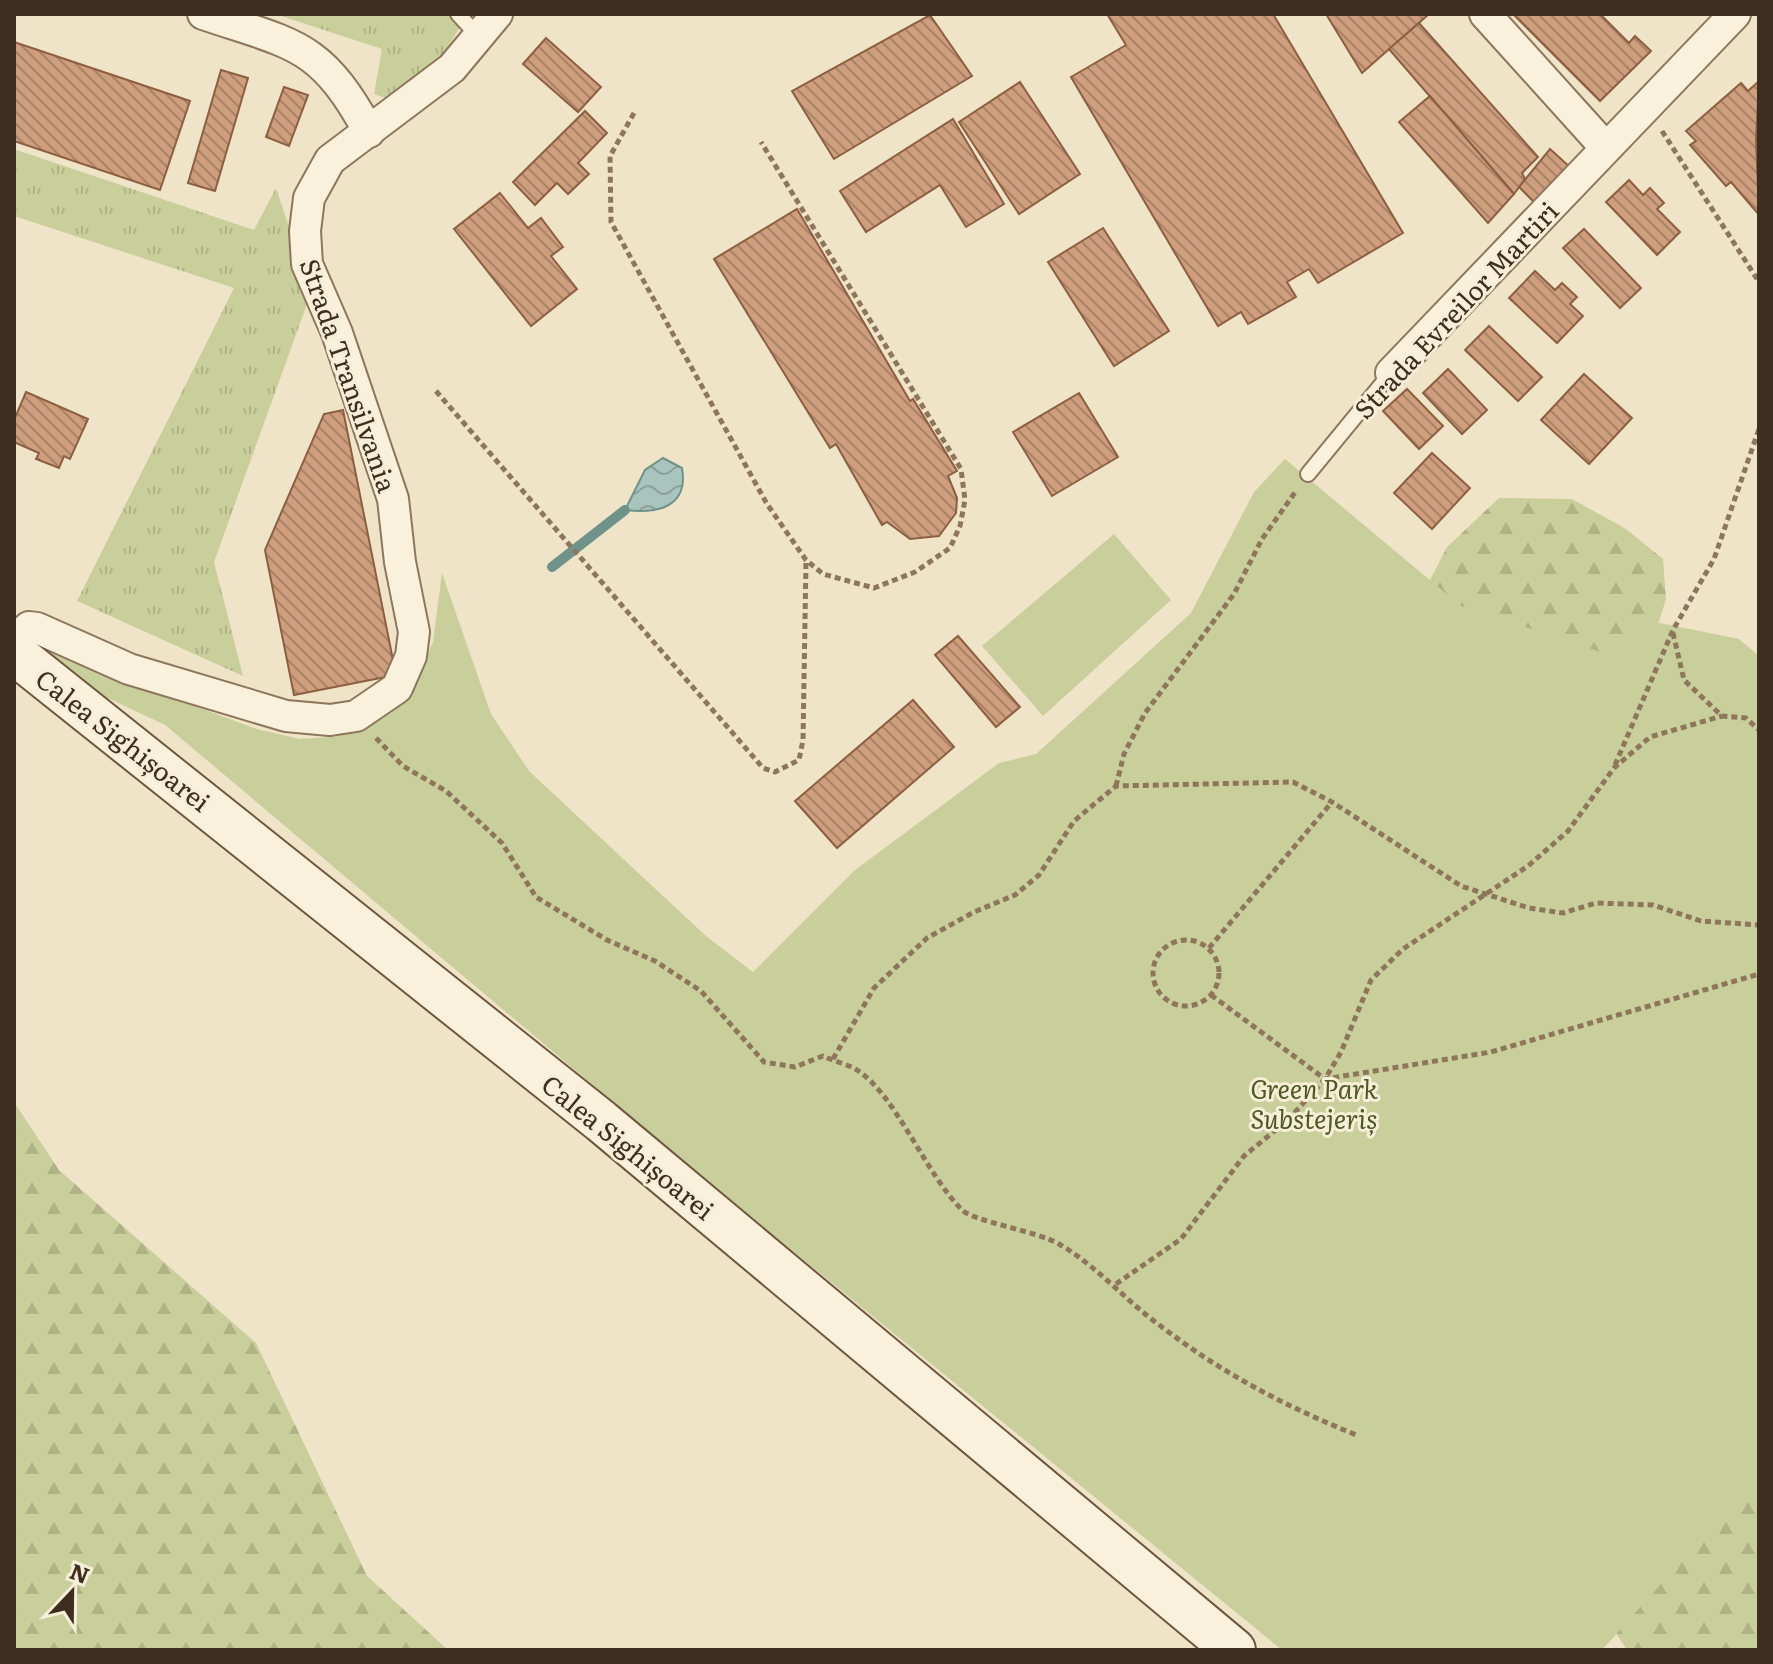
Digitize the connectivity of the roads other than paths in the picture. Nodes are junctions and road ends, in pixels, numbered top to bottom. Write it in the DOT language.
graph roads {
  1 [pos="203,14"];
  2 [pos="458,14"];
  3 [pos="1485,14"];
  4 [pos="1735,14"];
  5 [pos="488,26"];
  6 [pos="369,132"];
  7 [pos="1606,148"];
  8 [pos="1391,373"];
  9 [pos="1308,474"];
  10 [pos="14,641"];
  11 [pos="14,653"];
  12 [pos="1234,1650"];
  1 -- 6 [label="street"];
  2 -- 5 [label="lane"];
  3 -- 7 [label="street"];
  4 -- 7 [label="street, Strada Evreilor Martiri"];
  5 -- 6 [label="street, Strada Transilvania"];
  6 -- 10 [label="street, Strada Transilvania"];
  7 -- 8 [label="street, Strada Evreilor Martiri"];
  8 -- 9 [label="lane, Strada Evreilor Martiri"];
  11 -- 12 [label="main road, Calea Sighișoarei"];
}
